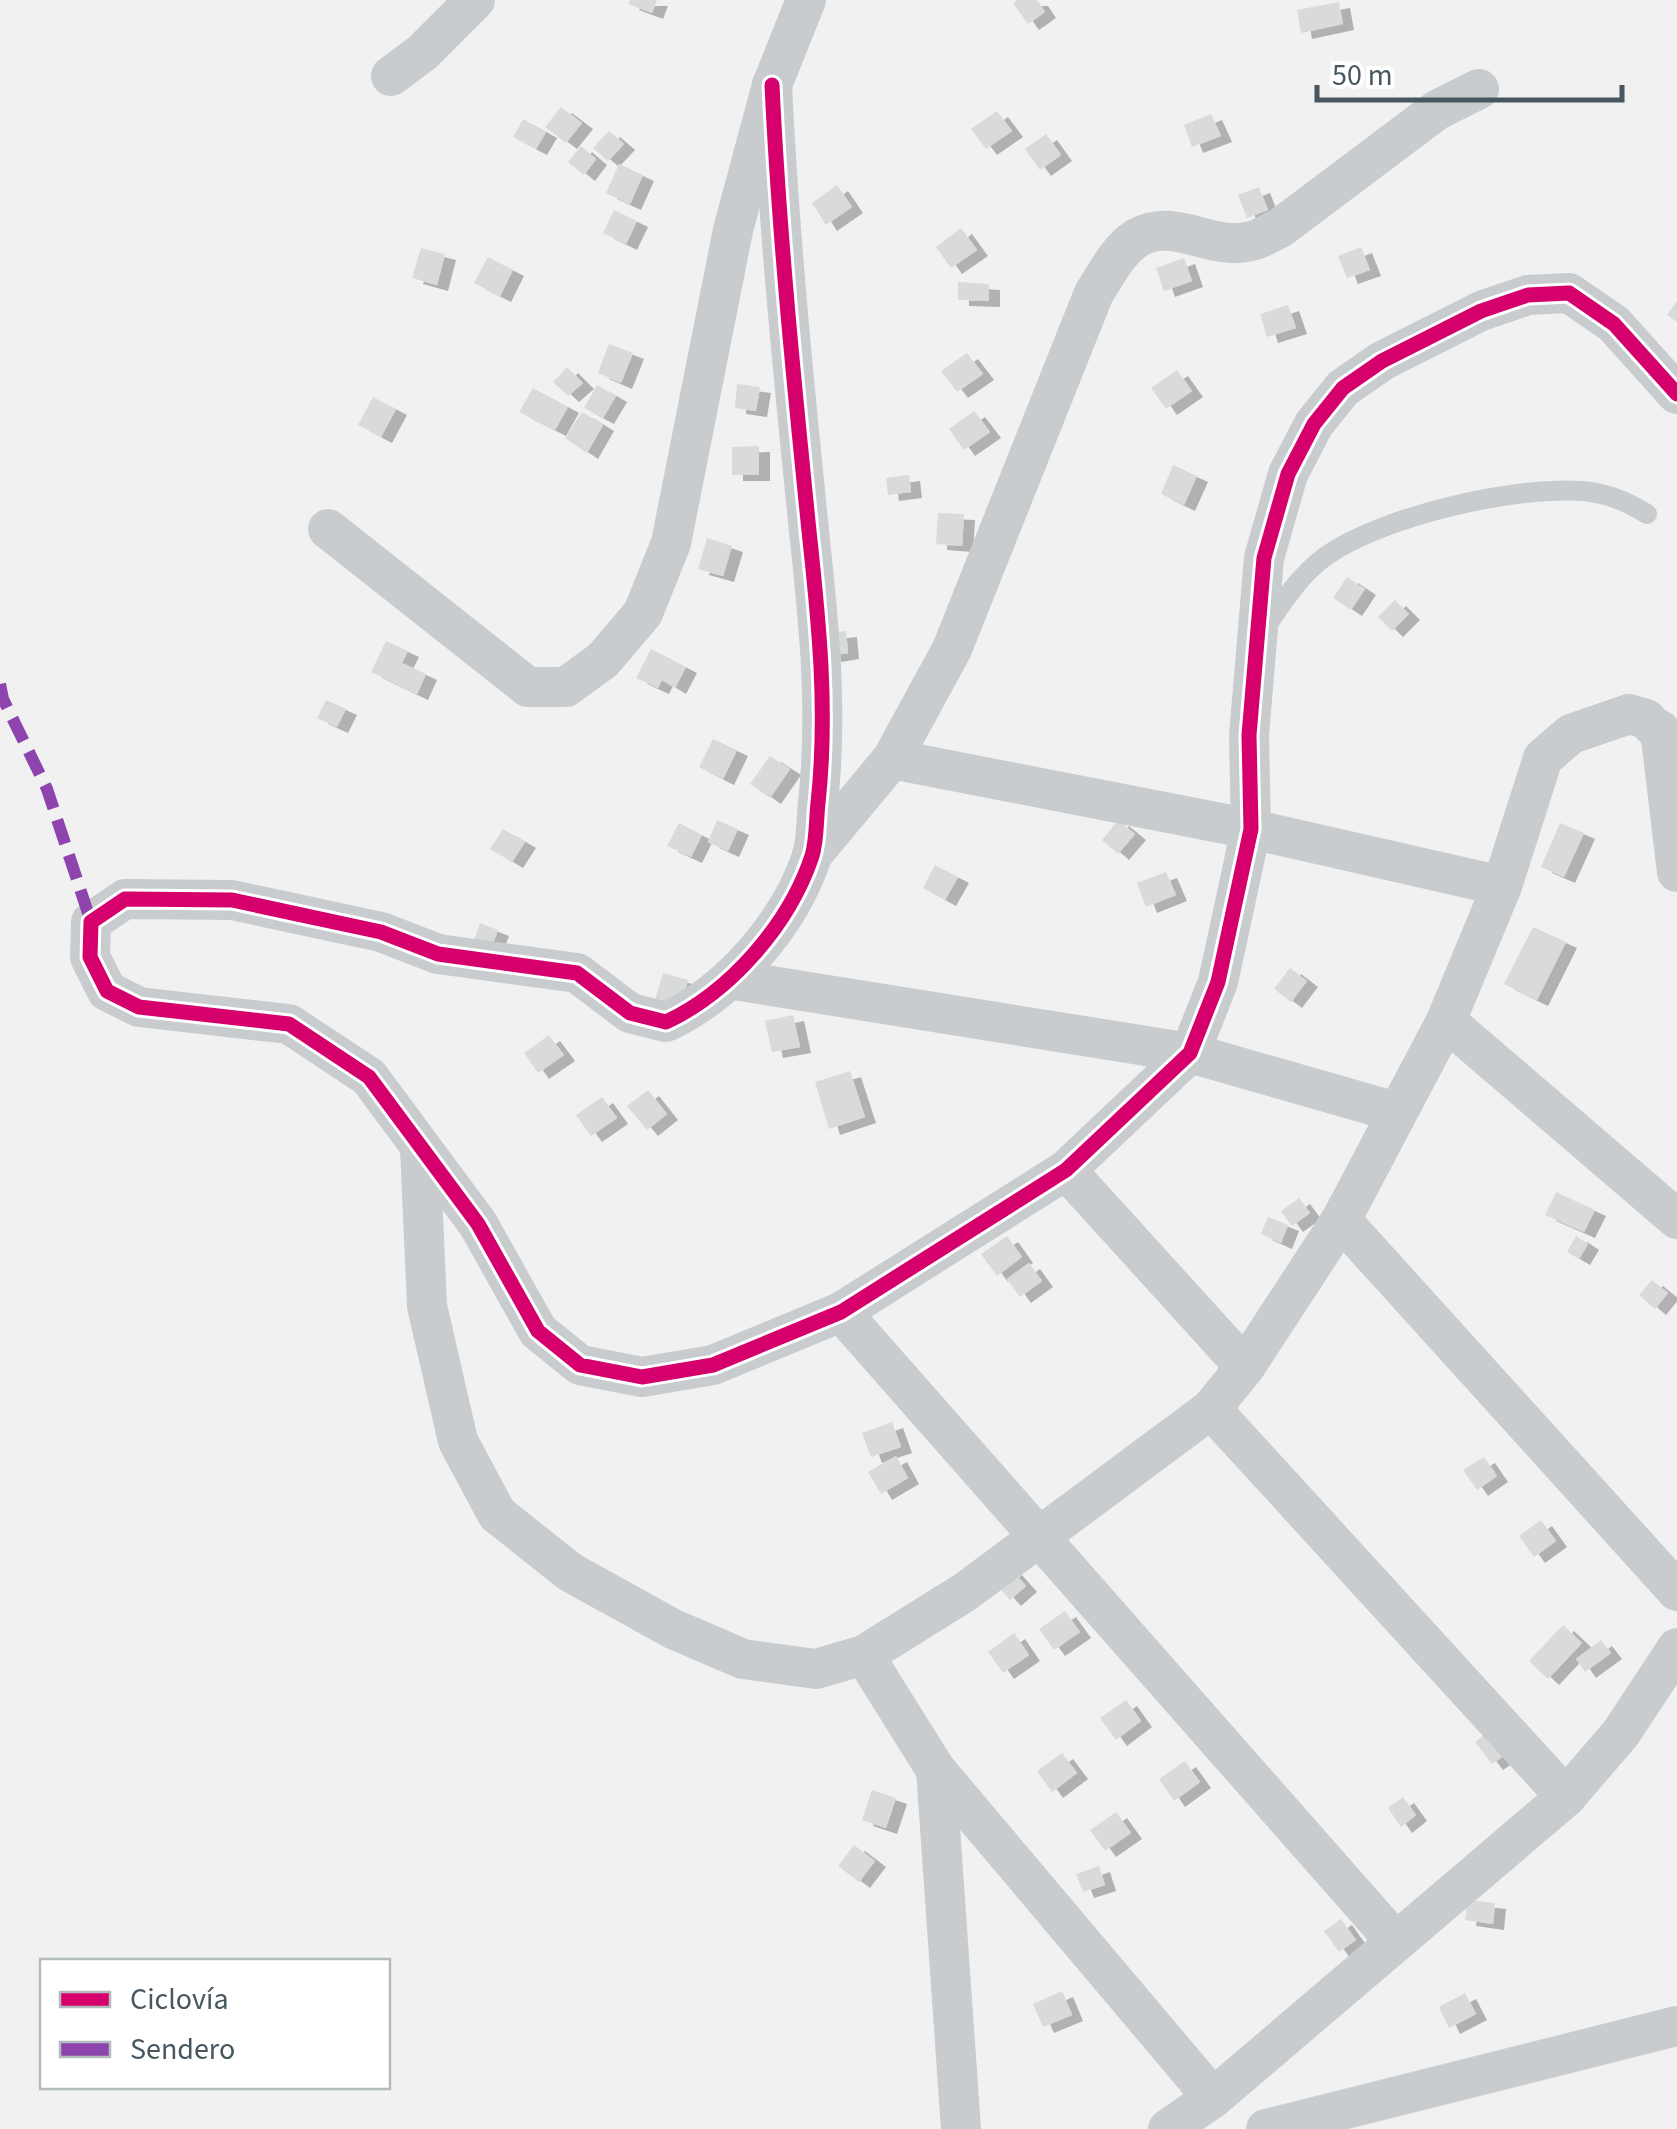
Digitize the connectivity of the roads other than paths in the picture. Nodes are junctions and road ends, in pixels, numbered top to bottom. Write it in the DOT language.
graph roads {
  1 [pos="474,0"];
  2 [pos="806,0"];
  3 [pos="391,76"];
  4 [pos="772,85"];
  5 [pos="1479,89"];
  6 [pos="1677,394"];
  7 [pos="1647,514"];
  8 [pos="328,529"];
  9 [pos="1254,642"];
  10 [pos="1668,741"];
  11 [pos="892,759"];
  12 [pos="1252,829"];
  13 [pos="812,855"];
  14 [pos="1677,872"];
  15 [pos="1502,886"];
  16 [pos="734,980"];
  17 [pos="1446,1021"];
  18 [pos="1190,1053"];
  19 [pos="1396,1112"];
  20 [pos="420,1148"];
  21 [pos="1066,1170"];
  22 [pos="1677,1219"];
  23 [pos="1341,1220"];
  24 [pos="841,1312"];
  25 [pos="1245,1367"];
  26 [pos="1211,1409"];
  27 [pos="1039,1535"];
  28 [pos="1677,1591"];
  29 [pos="1677,1648"];
  30 [pos="864,1655"];
  31 [pos="936,1770"];
  32 [pos="1566,1797"];
  33 [pos="1396,1942"];
  34 [pos="1677,2026"];
  35 [pos="1212,2098"];
  36 [pos="1277,2128"];
  37 [pos="961,2129"];
  38 [pos="1168,2129"];
  1 -- 3 [label="street"];
  2 -- 4 [label="street"];
  4 -- 8 [label="street"];
  4 -- 13 [label="street"];
  5 -- 11 [label="street"];
  6 -- 9 [label="street"];
  7 -- 9 [label="lane"];
  9 -- 12 [label="street"];
  10 -- 14 [label="street"];
  10 -- 15 [label="street"];
  11 -- 12 [label="street"];
  11 -- 13 [label="street"];
  12 -- 15 [label="street"];
  12 -- 18 [label="street"];
  13 -- 16 [label="street"];
  15 -- 17 [label="street"];
  16 -- 18 [label="street"];
  16 -- 20 [label="street"];
  17 -- 19 [label="street"];
  17 -- 22 [label="street"];
  18 -- 19 [label="street"];
  18 -- 21 [label="street"];
  19 -- 23 [label="street"];
  20 -- 24 [label="street"];
  20 -- 30 [label="street"];
  21 -- 24 [label="street"];
  21 -- 25 [label="street"];
  23 -- 25 [label="street"];
  23 -- 28 [label="street"];
  24 -- 27 [label="street"];
  25 -- 26 [label="street"];
  26 -- 27 [label="street"];
  26 -- 32 [label="street"];
  27 -- 30 [label="street"];
  27 -- 33 [label="street"];
  29 -- 32 [label="street"];
  30 -- 31 [label="street"];
  31 -- 35 [label="street"];
  31 -- 37 [label="street"];
  32 -- 33 [label="street"];
  33 -- 35 [label="street"];
  34 -- 36 [label="street"];
  35 -- 38 [label="street"];
}
